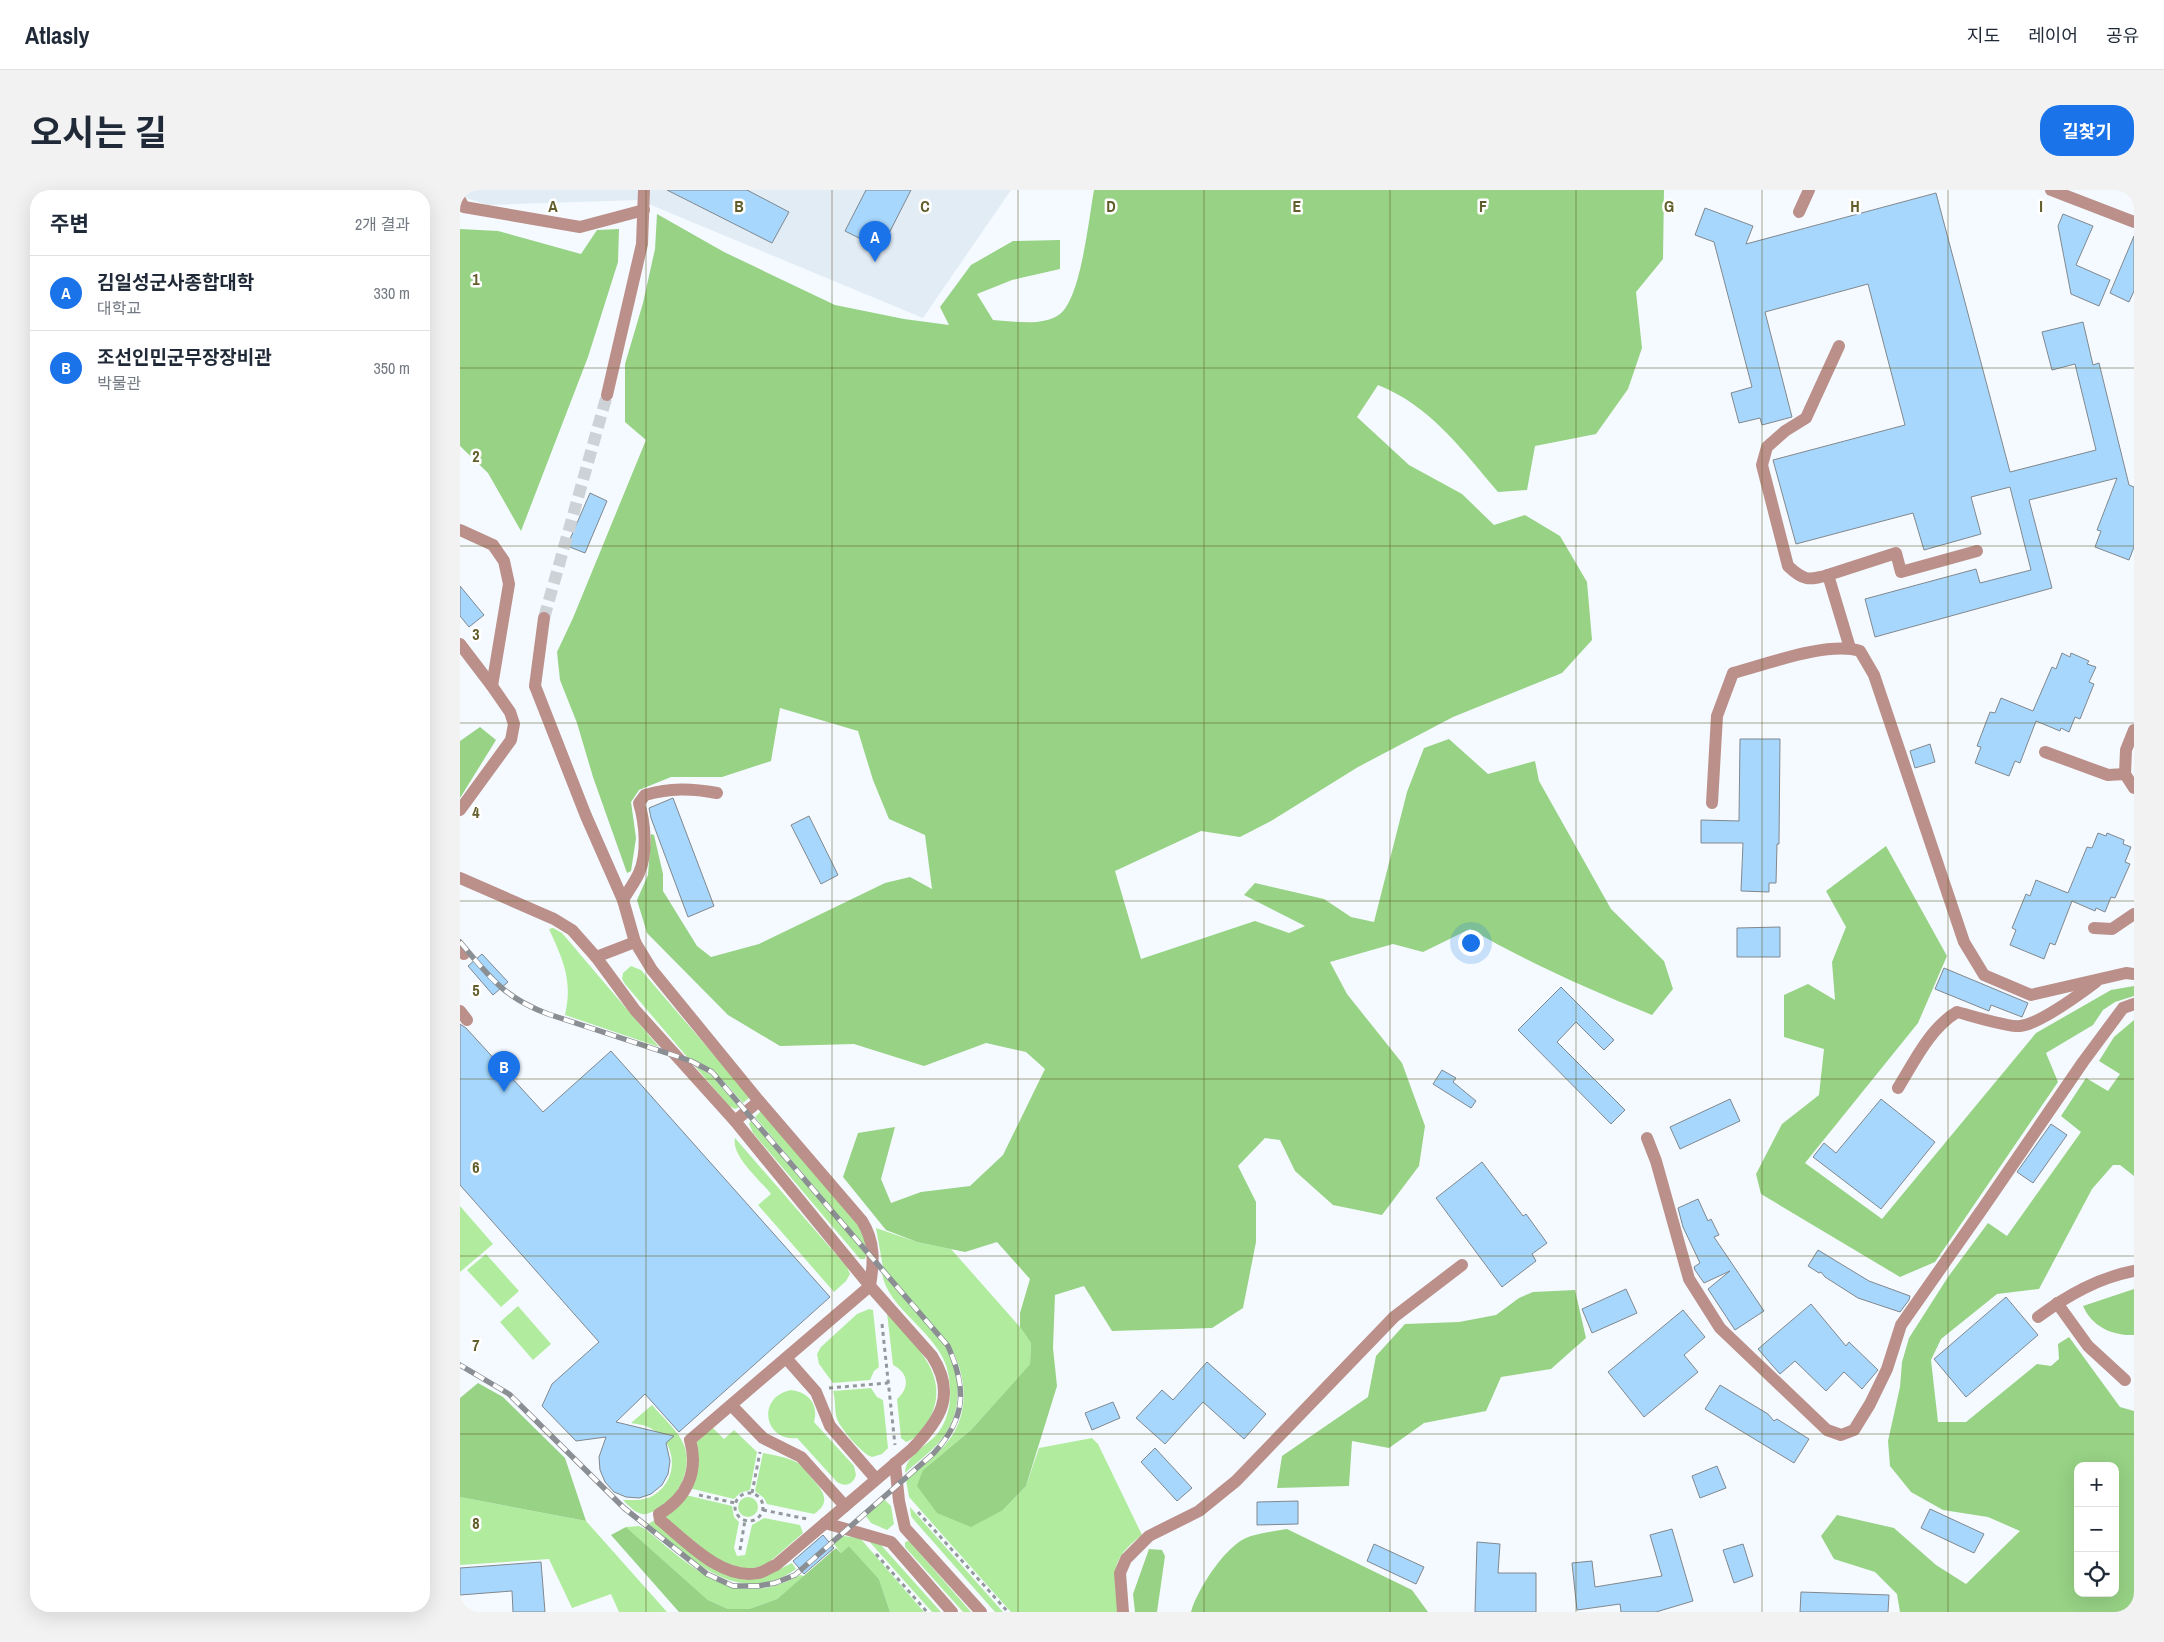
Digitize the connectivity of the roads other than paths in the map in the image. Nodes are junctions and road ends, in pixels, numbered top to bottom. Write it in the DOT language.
graph roads {
  1 [pos="644,190"];
  2 [pos="1808,190"];
  3 [pos="2051,190"];
  4 [pos="460,200"];
  5 [pos="644,210"];
  6 [pos="1799,212"];
  7 [pos="2134,222"];
  8 [pos="1839,346"];
  9 [pos="607,395"];
  10 [pos="460,530"];
  11 [pos="1977,551"];
  12 [pos="1828,575"];
  13 [pos="544,618"];
  14 [pos="460,644"];
  15 [pos="1850,648"];
  16 [pos="492,686"];
  17 [pos="2134,730"];
  18 [pos="2046,752"];
  19 [pos="2126,774"];
  20 [pos="2134,788"];
  21 [pos="717,793"];
  22 [pos="1712,803"];
  23 [pos="460,810"];
  24 [pos="460,878"];
  25 [pos="623,900"];
  26 [pos="2134,914"];
  27 [pos="2094,928"];
  28 [pos="636,942"];
  29 [pos="596,957"];
  30 [pos="2134,974"];
  31 [pos="2100,979"];
  32 [pos="2134,1004"];
  33 [pos="1898,1088"];
  34 [pos="760,1101"];
  35 [pos="735,1121"];
  36 [pos="1647,1138"];
  37 [pos="1462,1265"];
  38 [pos="2134,1271"];
  39 [pos="870,1286"];
  40 [pos="2057,1303"];
  41 [pos="2038,1316"];
  42 [pos="786,1358"];
  43 [pos="2125,1380"];
  44 [pos="732,1406"];
  45 [pos="895,1463"];
  46 [pos="876,1479"];
  47 [pos="845,1506"];
  48 [pos="825,1523"];
  49 [pos="905,1528"];
  50 [pos="891,1542"];
  51 [pos="952,1612"];
  52 [pos="981,1612"];
  53 [pos="1123,1612"];
  1 -- 5 [label="street"];
  2 -- 6 [label="street"];
  3 -- 7 [label="street"];
  4 -- 5 [label="street"];
  5 -- 9 [label="street"];
  8 -- 12 [label="street"];
  10 -- 16 [label="street"];
  11 -- 12 [label="street"];
  12 -- 15 [label="street"];
  13 -- 25 [label="street"];
  14 -- 16 [label="street"];
  15 -- 22 [label="street"];
  15 -- 31 [label="street"];
  16 -- 23 [label="street"];
  17 -- 19 [label="street"];
  18 -- 19 [label="street"];
  19 -- 20 [label="street"];
  21 -- 25 [label="street"];
  24 -- 29 [label="street"];
  25 -- 28 [label="street"];
  26 -- 27 [label="street"];
  28 -- 29 [label="street"];
  28 -- 34 [label="street"];
  29 -- 35 [label="street"];
  30 -- 31 [label="street"];
  31 -- 33 [label="street"];
  32 -- 36 [label="street"];
  34 -- 35 [label="street"];
  34 -- 39 [label="street"];
  35 -- 39 [label="street"];
  37 -- 53 [label="street"];
  38 -- 40 [label="street"];
  39 -- 42 [label="street"];
  39 -- 45 [label="street"];
  40 -- 41 [label="street"];
  40 -- 43 [label="street"];
  42 -- 44 [label="street"];
  42 -- 46 [label="street"];
  44 -- 47 [label="street"];
  44 -- 48 [label="street"];
  45 -- 46 [label="street"];
  45 -- 49 [label="street"];
  46 -- 47 [label="street"];
  47 -- 48 [label="street"];
  48 -- 50 [label="street"];
  49 -- 50 [label="street"];
  49 -- 52 [label="street"];
  50 -- 51 [label="street"];
}
